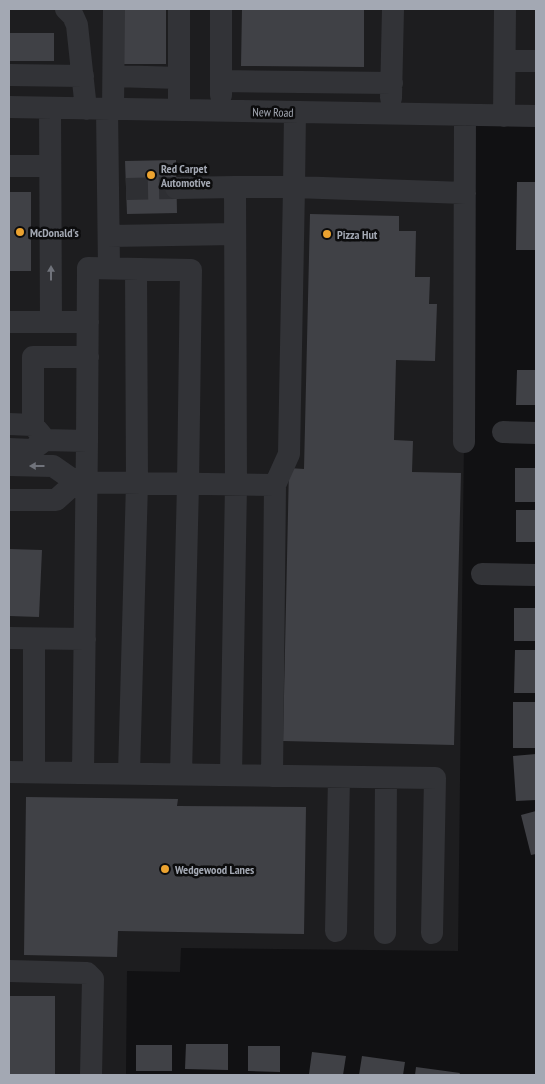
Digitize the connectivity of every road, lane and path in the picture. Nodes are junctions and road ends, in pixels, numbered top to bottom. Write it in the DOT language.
graph roads {
  1 [pos="66,9"];
  2 [pos="114,9"];
  3 [pos="119,9"];
  4 [pos="174,9"];
  5 [pos="179,9"];
  6 [pos="221,9"];
  7 [pos="393,9"];
  8 [pos="505,9"];
  9 [pos="504,61"];
  10 [pos="536,62"];
  11 [pos="114,68"];
  12 [pos="179,72"];
  13 [pos="9,75"];
  14 [pos="83,76"];
  15 [pos="221,81"];
  16 [pos="392,83"];
  17 [pos="9,108"];
  18 [pos="50,108"];
  19 [pos="102,109"];
  20 [pos="179,110"];
  21 [pos="221,111"];
  22 [pos="295,112"];
  23 [pos="391,114"];
  24 [pos="465,115"];
  25 [pos="504,116"];
  26 [pos="536,116"];
  27 [pos="9,166"];
  28 [pos="50,166"];
  29 [pos="235,187"];
  30 [pos="294,187"];
  31 [pos="176,188"];
  32 [pos="465,193"];
  33 [pos="235,234"];
  34 [pos="109,236"];
  35 [pos="109,268"];
  36 [pos="136,269"];
  37 [pos="9,322"];
  38 [pos="51,322"];
  39 [pos="88,322"];
  40 [pos="88,358"];
  41 [pos="9,424"];
  42 [pos="39,432"];
  43 [pos="503,432"];
  44 [pos="536,433"];
  45 [pos="87,441"];
  46 [pos="464,442"];
  47 [pos="9,449"];
  48 [pos="9,465"];
  49 [pos="82,482"];
  50 [pos="137,483"];
  51 [pos="188,484"];
  52 [pos="236,485"];
  53 [pos="274,486"];
  54 [pos="9,500"];
  55 [pos="482,574"];
  56 [pos="536,575"];
  57 [pos="9,638"];
  58 [pos="34,639"];
  59 [pos="85,640"];
  60 [pos="9,772"];
  61 [pos="34,772"];
  62 [pos="83,773"];
  63 [pos="129,773"];
  64 [pos="181,774"];
  65 [pos="231,775"];
  66 [pos="272,776"];
  67 [pos="339,777"];
  68 [pos="386,778"];
  69 [pos="336,931"];
  70 [pos="385,932"];
  71 [pos="432,932"];
  72 [pos="9,971"];
  73 [pos="91,1075"];
  1 -- 14 [label="street"];
  2 -- 11 [label="street"];
  3 -- 11 [label="street"];
  4 -- 12 [label="street"];
  5 -- 12 [label="street"];
  6 -- 15 [label="street"];
  7 -- 16 [label="street"];
  8 -- 9 [label="street"];
  9 -- 10 [label="street"];
  9 -- 25 [label="street"];
  11 -- 12 [label="street"];
  11 -- 19 [label="street"];
  12 -- 20 [label="street"];
  13 -- 14 [label="street"];
  14 -- 19 [label="street"];
  15 -- 16 [label="street"];
  15 -- 21 [label="street"];
  16 -- 23 [label="street"];
  17 -- 18 [label="street, New Road"];
  18 -- 19 [label="street, New Road"];
  18 -- 28 [label="street"];
  19 -- 20 [label="street, New Road"];
  19 -- 34 [label="street"];
  20 -- 21 [label="street, New Road"];
  21 -- 22 [label="street, New Road"];
  22 -- 23 [label="street, New Road"];
  22 -- 30 [label="street"];
  23 -- 24 [label="street, New Road"];
  24 -- 25 [label="street, New Road"];
  24 -- 32 [label="street"];
  25 -- 26 [label="street, New Road"];
  27 -- 28 [label="street"];
  38 -- 28 [label="street, one-way"];
  29 -- 30 [label="street"];
  29 -- 31 [label="street"];
  29 -- 33 [label="street"];
  30 -- 32 [label="street"];
  30 -- 53 [label="street"];
  32 -- 46 [label="street"];
  33 -- 34 [label="street"];
  33 -- 52 [label="street"];
  34 -- 35 [label="street"];
  35 -- 36 [label="street"];
  35 -- 39 [label="street"];
  36 -- 50 [label="street"];
  36 -- 51 [label="street"];
  37 -- 38 [label="street"];
  38 -- 39 [label="street"];
  39 -- 40 [label="street"];
  40 -- 42 [label="street"];
  40 -- 45 [label="street"];
  41 -- 42 [label="street"];
  42 -- 45 [label="street"];
  42 -- 47 [label="street"];
  43 -- 44 [label="street"];
  45 -- 49 [label="street"];
  49 -- 48 [label="street, one-way"];
  49 -- 50 [label="street"];
  49 -- 54 [label="street"];
  49 -- 59 [label="street"];
  50 -- 51 [label="street"];
  50 -- 63 [label="street"];
  51 -- 52 [label="street"];
  51 -- 64 [label="street"];
  52 -- 53 [label="street"];
  52 -- 65 [label="street"];
  53 -- 66 [label="street"];
  55 -- 56 [label="street"];
  57 -- 58 [label="street"];
  58 -- 59 [label="street"];
  58 -- 61 [label="street"];
  59 -- 62 [label="street"];
  60 -- 61 [label="street"];
  61 -- 62 [label="street"];
  62 -- 63 [label="street"];
  63 -- 64 [label="street"];
  64 -- 65 [label="street"];
  65 -- 66 [label="street"];
  66 -- 67 [label="street"];
  67 -- 68 [label="street"];
  67 -- 69 [label="street"];
  68 -- 70 [label="street"];
  68 -- 71 [label="street"];
  72 -- 73 [label="street"];
}
